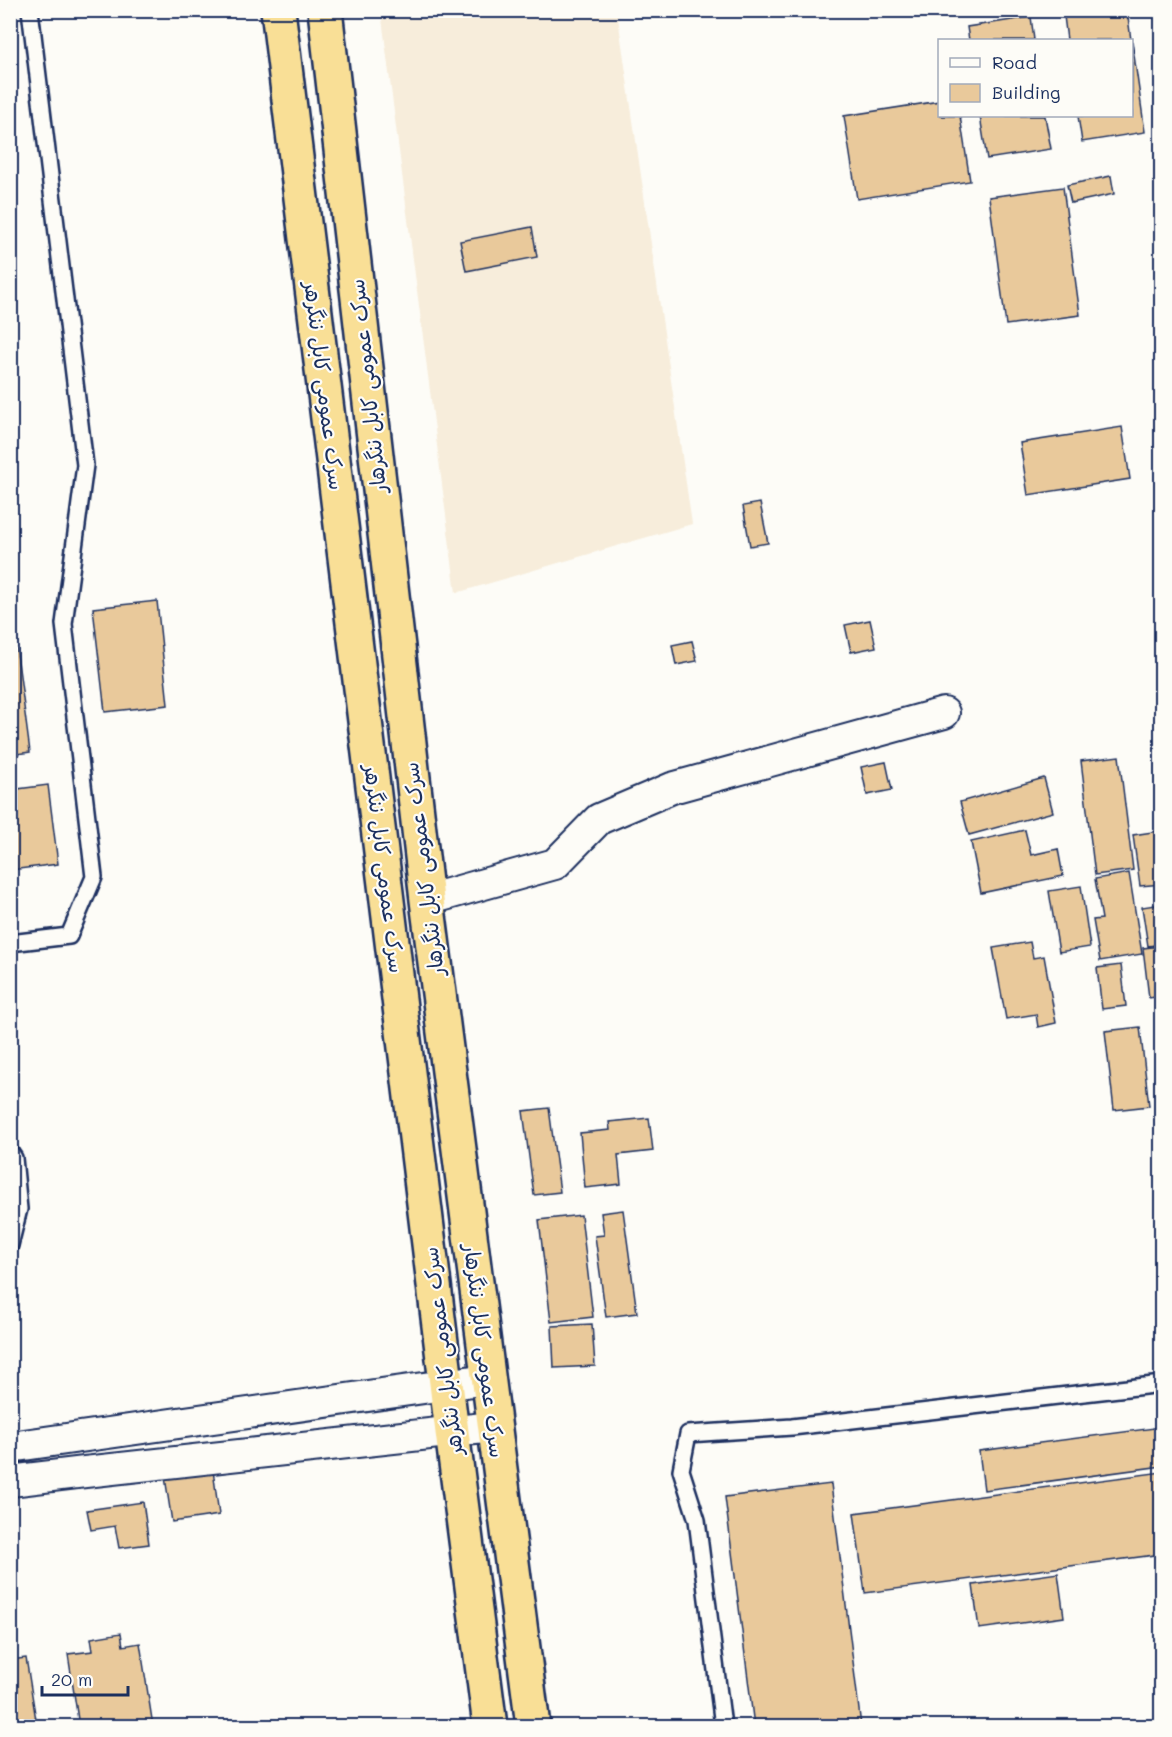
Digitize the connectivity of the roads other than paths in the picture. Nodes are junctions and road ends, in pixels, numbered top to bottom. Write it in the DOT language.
graph roads {
  1 [pos="30,10"];
  2 [pos="278,10"];
  3 [pos="325,10"];
  4 [pos="944,713"];
  5 [pos="426,900"];
  6 [pos="10,943"];
  7 [pos="10,1152"];
  8 [pos="10,1245"];
  9 [pos="488,1379"];
  10 [pos="1161,1384"];
  11 [pos="447,1385"];
  12 [pos="493,1427"];
  13 [pos="452,1432"];
  14 [pos="10,1447"];
  15 [pos="10,1481"];
  16 [pos="490,1726"];
  17 [pos="533,1726"];
  18 [pos="723,1726"];
  1 -- 6 [label="lane"];
  2 -- 11 [label="highway, سرک عمومی کابل ننگرهر"];
  3 -- 5 [label="highway, سرک عمومی کابل ننگرهار"];
  4 -- 5 [label="street"];
  5 -- 9 [label="highway, سرک عمومی کابل ننگرهار"];
  7 -- 8 [label="lane"];
  9 -- 11 [label="street"];
  9 -- 12 [label="highway, سرک عمومی کابل ننگرهار"];
  10 -- 18 [label="lane"];
  11 -- 13 [label="highway, سرک عمومی کابل ننگرهر"];
  11 -- 14 [label="street"];
  12 -- 13 [label="street"];
  12 -- 17 [label="highway, سرک عمومی کابل ننگرهار"];
  13 -- 15 [label="street"];
  13 -- 16 [label="highway, سرک عمومی کابل ننگرهر"];
}
